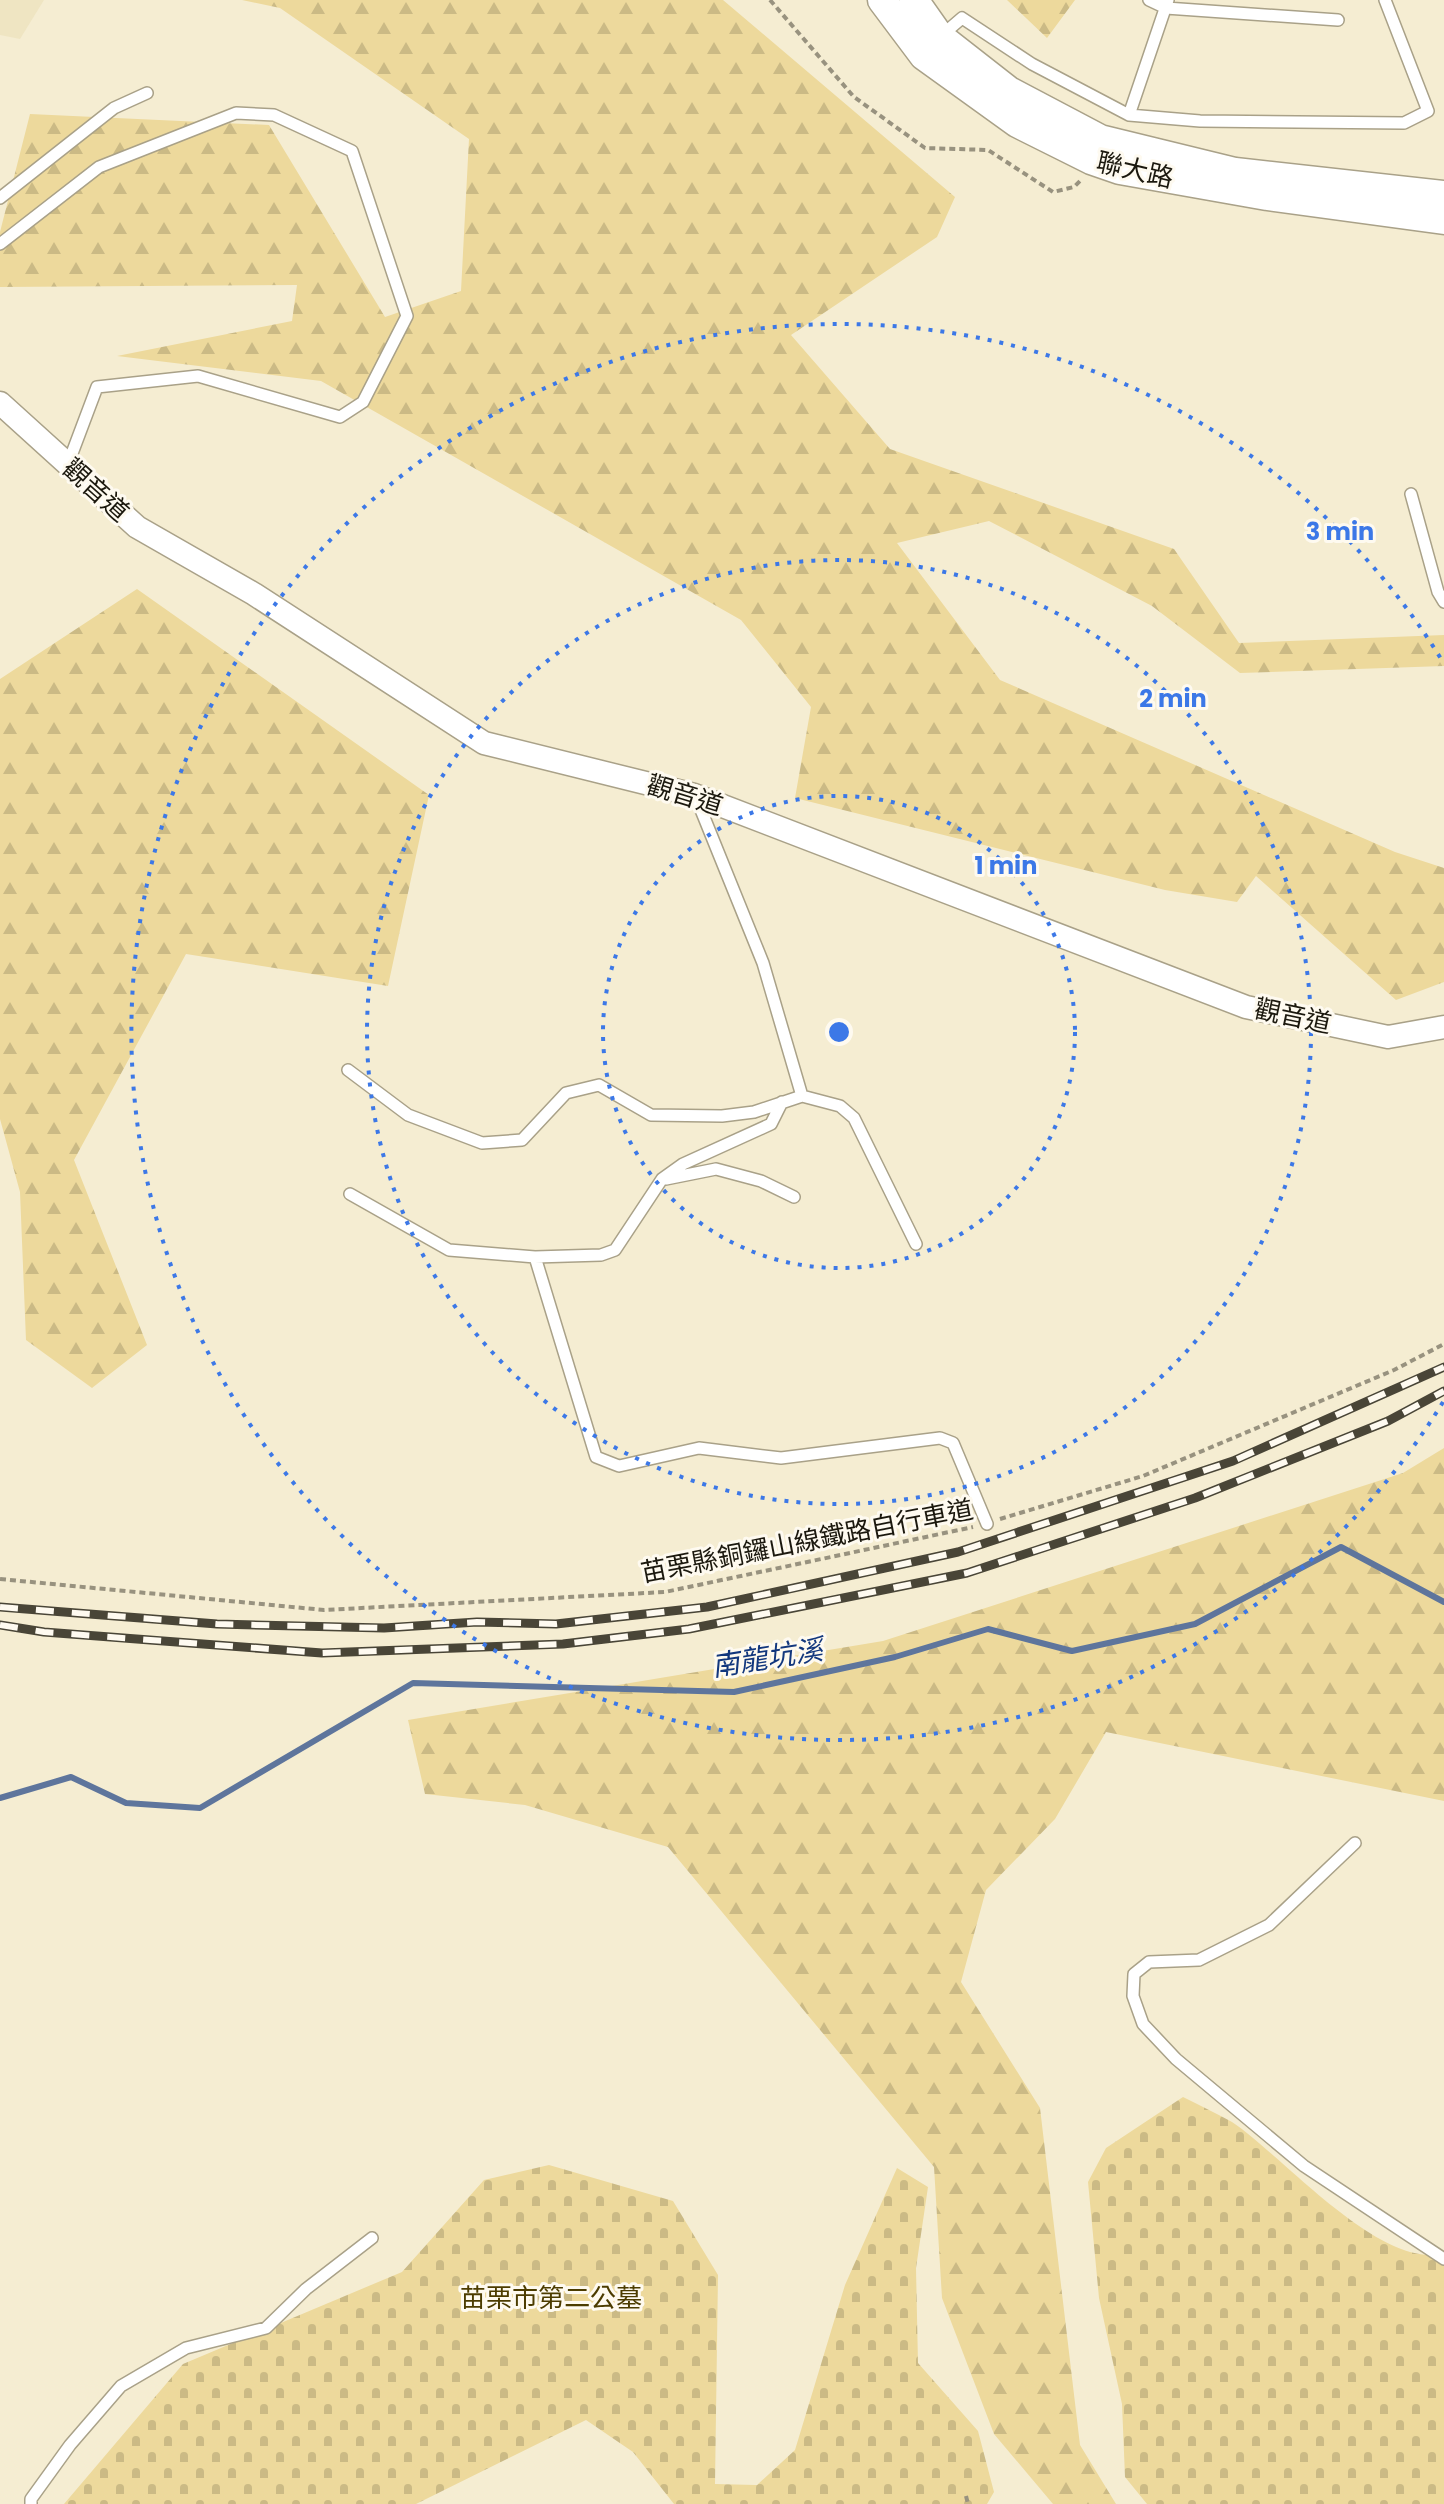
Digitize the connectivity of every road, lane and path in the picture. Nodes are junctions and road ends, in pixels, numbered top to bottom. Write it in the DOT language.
graph roads {
  1 [pos="770,0"];
  2 [pos="882,0"];
  3 [pos="914,0"];
  4 [pos="1149,0"];
  5 [pos="1385,0"];
  6 [pos="1167,4"];
  7 [pos="1338,20"];
  8 [pos="932,46"];
  9 [pos="147,93"];
  10 [pos="1129,115"];
  11 [pos="1095,150"];
  12 [pos="0,198"];
  13 [pos="1434,206"];
  14 [pos="0,244"];
  15 [pos="0,403"];
  16 [pos="68,464"];
  17 [pos="1411,494"];
  18 [pos="1444,602"];
  19 [pos="694,795"];
  20 [pos="1444,1027"];
  21 [pos="348,1070"];
  22 [pos="802,1096"];
  23 [pos="782,1102"];
  24 [pos="662,1179"];
  25 [pos="350,1194"];
  26 [pos="794,1197"];
  27 [pos="916,1244"];
  28 [pos="535,1257"];
  29 [pos="1444,1344"];
  30 [pos="987,1524"];
  31 [pos="0,1579"];
  32 [pos="1355,1843"];
  33 [pos="372,2238"];
  34 [pos="1444,2259"];
  35 [pos="966,2496"];
  36 [pos="31,2504"];
  37 [pos="968,2504"];
  1 -- 11 [label="path"];
  2 -- 8 [label="street, 聯大路"];
  3 -- 8 [label="street, 聯大路"];
  4 -- 6 [label="lane"];
  5 -- 10 [label="lane"];
  6 -- 7 [label="lane"];
  6 -- 10 [label="lane"];
  8 -- 10 [label="lane"];
  8 -- 11 [label="street, 聯大路"];
  9 -- 12 [label="lane"];
  11 -- 13 [label="street, 聯大路"];
  14 -- 16 [label="lane"];
  15 -- 16 [label="street, 觀音道"];
  16 -- 19 [label="street, 觀音道"];
  17 -- 18 [label="lane"];
  19 -- 20 [label="street, 觀音道"];
  19 -- 22 [label="lane"];
  21 -- 23 [label="lane"];
  22 -- 23 [label="lane"];
  22 -- 27 [label="lane"];
  23 -- 24 [label="lane"];
  24 -- 26 [label="lane"];
  24 -- 28 [label="lane"];
  25 -- 28 [label="lane"];
  28 -- 30 [label="lane"];
  29 -- 30 [label="path, 苗栗縣銅鑼山線鐵路自行車道"];
  30 -- 31 [label="path, 苗栗縣銅鑼山線鐵路自行車道"];
  32 -- 34 [label="lane"];
  33 -- 36 [label="lane"];
  35 -- 37 [label="path"];
}
